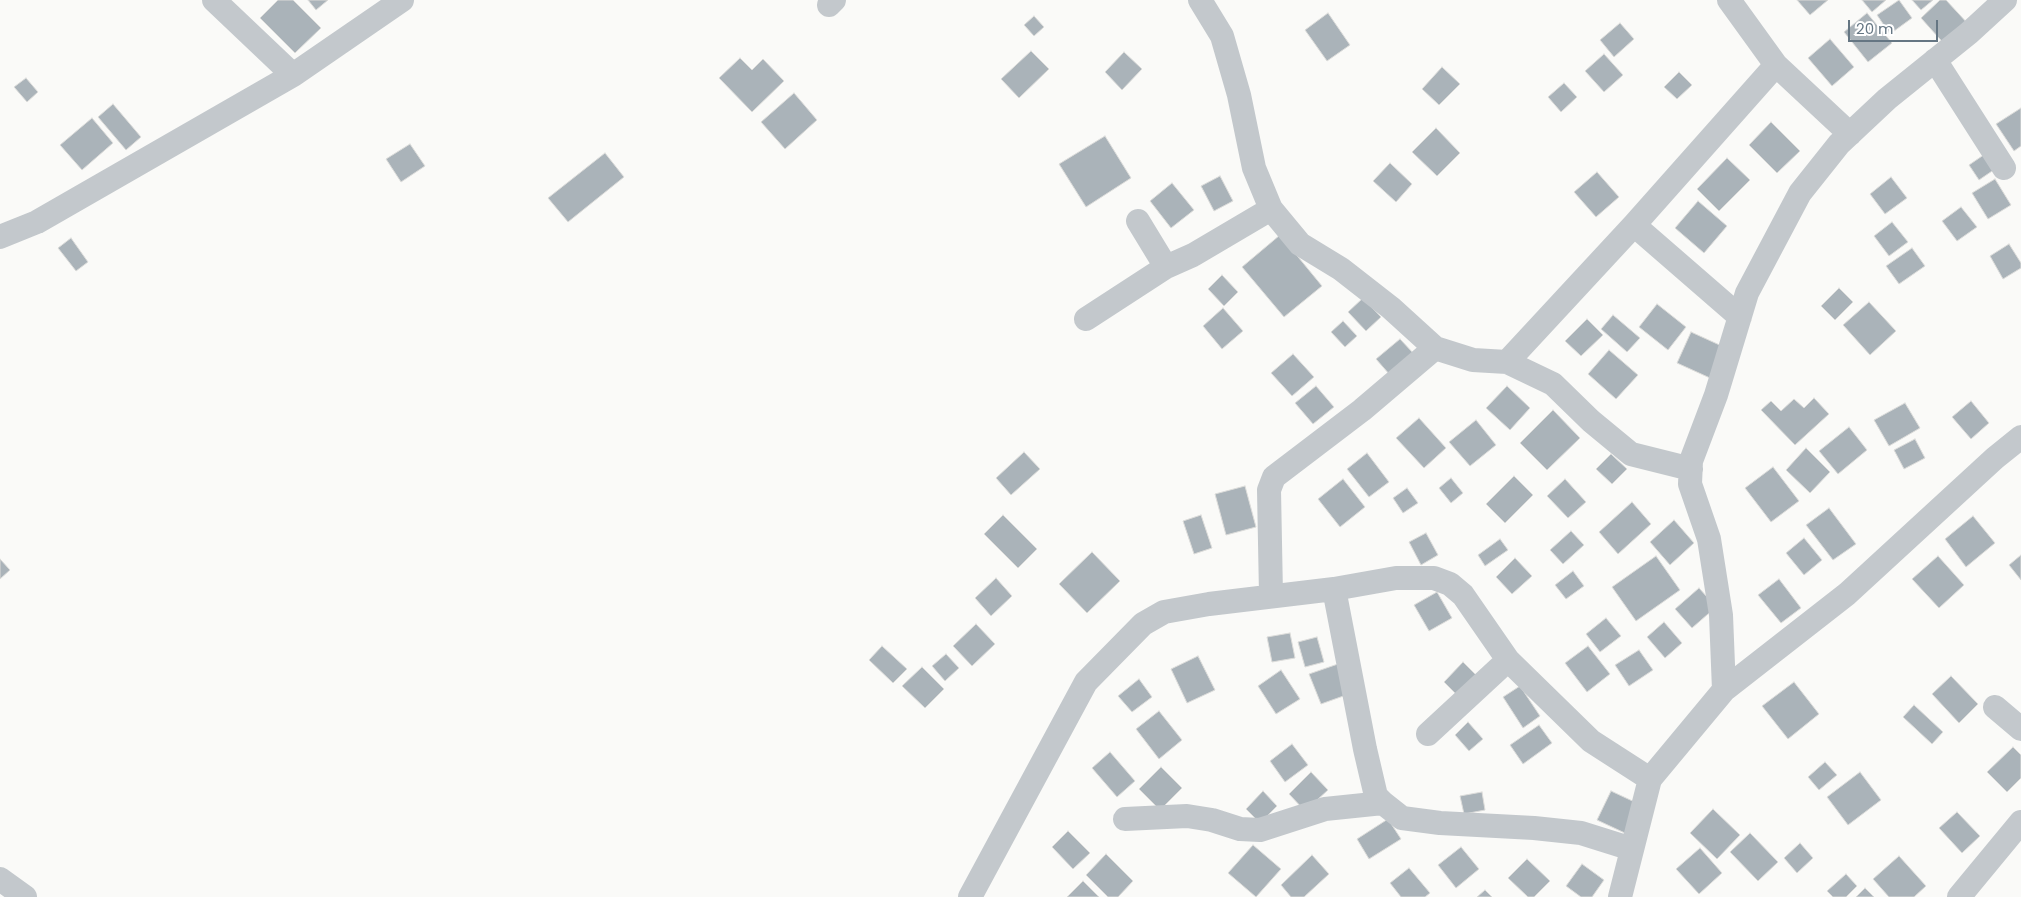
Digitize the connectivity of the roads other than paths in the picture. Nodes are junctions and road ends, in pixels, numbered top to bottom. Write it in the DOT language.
graph roads {
  1 [pos="214,0"];
  2 [pos="402,0"];
  3 [pos="1200,0"];
  4 [pos="1728,0"];
  5 [pos="2006,0"];
  6 [pos="1935,60"];
  7 [pos="1776,65"];
  8 [pos="293,75"];
  9 [pos="1850,134"];
  10 [pos="2004,168"];
  11 [pos="1271,210"];
  12 [pos="1138,221"];
  13 [pos="1634,225"];
  14 [pos="0,237"];
  15 [pos="1166,267"];
  16 [pos="1740,317"];
  17 [pos="1086,318"];
  18 [pos="1435,348"];
  19 [pos="1507,362"];
  20 [pos="2021,437"];
  21 [pos="1691,469"];
  22 [pos="1334,589"];
  23 [pos="1270,595"];
  24 [pos="1508,660"];
  25 [pos="1724,690"];
  26 [pos="1995,707"];
  27 [pos="2021,729"];
  28 [pos="1428,734"];
  29 [pos="1650,778"];
  30 [pos="1383,803"];
  31 [pos="1125,819"];
  32 [pos="2021,822"];
  33 [pos="1632,849"];
  34 [pos="0,879"];
  35 [pos="25,897"];
  36 [pos="970,897"];
  37 [pos="1620,897"];
  38 [pos="1959,897"];
  1 -- 8 [label="street"];
  2 -- 8 [label="street"];
  3 -- 11 [label="street"];
  4 -- 7 [label="street"];
  5 -- 6 [label="street"];
  6 -- 9 [label="street"];
  6 -- 10 [label="street"];
  7 -- 9 [label="street"];
  7 -- 13 [label="street"];
  8 -- 14 [label="street"];
  9 -- 16 [label="street"];
  11 -- 15 [label="street"];
  11 -- 18 [label="street"];
  12 -- 15 [label="street"];
  13 -- 16 [label="street"];
  13 -- 19 [label="street"];
  15 -- 17 [label="street"];
  16 -- 21 [label="street"];
  18 -- 19 [label="street"];
  18 -- 23 [label="street"];
  19 -- 21 [label="street"];
  20 -- 25 [label="street"];
  21 -- 25 [label="street"];
  22 -- 23 [label="street"];
  22 -- 24 [label="street"];
  22 -- 30 [label="street"];
  23 -- 36 [label="street"];
  24 -- 28 [label="street"];
  24 -- 29 [label="street"];
  25 -- 29 [label="street"];
  26 -- 27 [label="street"];
  29 -- 33 [label="street"];
  30 -- 31 [label="street"];
  30 -- 33 [label="street"];
  32 -- 38 [label="street"];
  33 -- 37 [label="street"];
  34 -- 35 [label="street"];
}
